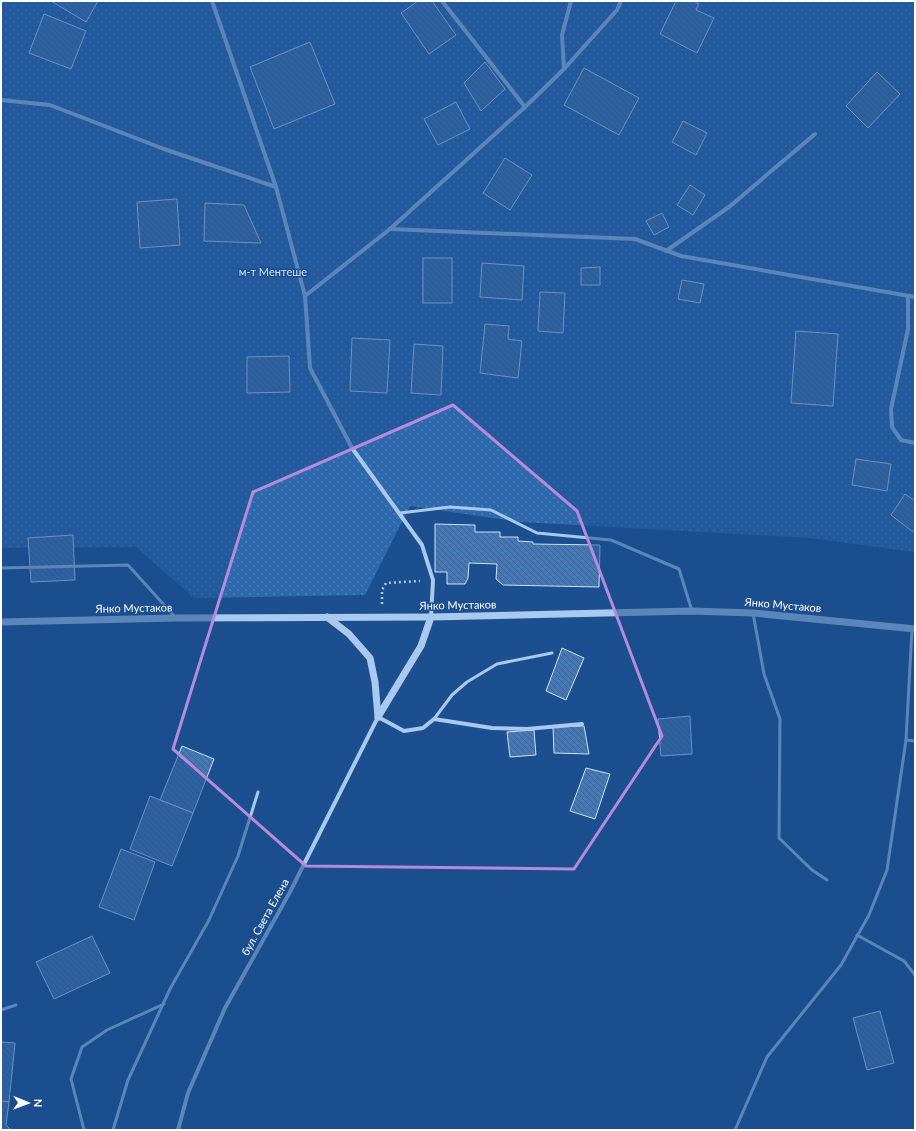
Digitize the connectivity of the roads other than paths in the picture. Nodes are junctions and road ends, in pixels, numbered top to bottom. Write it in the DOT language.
graph roads {
  1 [pos="212,1"];
  2 [pos="442,1"];
  3 [pos="571,1"];
  4 [pos="621,1"];
  5 [pos="564,69"];
  6 [pos="1,100"];
  7 [pos="525,107"];
  8 [pos="815,134"];
  9 [pos="276,187"];
  10 [pos="390,229"];
  11 [pos="666,250"];
  12 [pos="305,296"];
  13 [pos="908,296"];
  14 [pos="915,297"];
  15 [pos="915,443"];
  16 [pos="400,513"];
  17 [pos="1,568"];
  18 [pos="692,611"];
  19 [pos="753,613"];
  20 [pos="431,616"];
  21 [pos="328,617"];
  22 [pos="176,618"];
  23 [pos="1,622"];
  24 [pos="913,629"];
  25 [pos="552,653"];
  26 [pos="378,717"];
  27 [pos="434,719"];
  28 [pos="582,724"];
  29 [pos="906,740"];
  30 [pos="915,741"];
  31 [pos="258,792"];
  32 [pos="827,880"];
  33 [pos="857,935"];
  34 [pos="915,976"];
  35 [pos="164,1004"];
  36 [pos="16,1005"];
  37 [pos="1,1010"];
  38 [pos="84,1130"];
  39 [pos="113,1130"];
  40 [pos="178,1130"];
  41 [pos="735,1130"];
  1 -- 9 [label="street"];
  2 -- 7 [label="street"];
  3 -- 5 [label="street"];
  4 -- 5 [label="street"];
  5 -- 7 [label="street"];
  6 -- 9 [label="street"];
  7 -- 10 [label="street"];
  8 -- 11 [label="street"];
  9 -- 12 [label="street"];
  10 -- 11 [label="street"];
  10 -- 12 [label="street"];
  11 -- 13 [label="street"];
  12 -- 16 [label="street"];
  13 -- 14 [label="street"];
  13 -- 15 [label="street"];
  16 -- 18 [label="lane"];
  16 -- 20 [label="street"];
  17 -- 22 [label="lane"];
  18 -- 19 [label="street, Янко Мустаков"];
  18 -- 20 [label="street, Янко Мустаков"];
  19 -- 24 [label="street, Янко Мустаков"];
  19 -- 32 [label="lane"];
  20 -- 21 [label="street, Янко Мустаков"];
  20 -- 26 [label="street"];
  21 -- 22 [label="street, Янко Мустаков"];
  21 -- 26 [label="street"];
  22 -- 23 [label="street, Янко Мустаков"];
  24 -- 29 [label="lane"];
  25 -- 27 [label="lane"];
  26 -- 27 [label="street"];
  26 -- 40 [label="street, бул. Света Елена"];
  27 -- 28 [label="street"];
  29 -- 30 [label="lane"];
  29 -- 33 [label="lane"];
  31 -- 35 [label="lane"];
  33 -- 34 [label="lane"];
  33 -- 41 [label="lane"];
  35 -- 38 [label="lane"];
  35 -- 39 [label="lane"];
  36 -- 37 [label="lane"];
}
